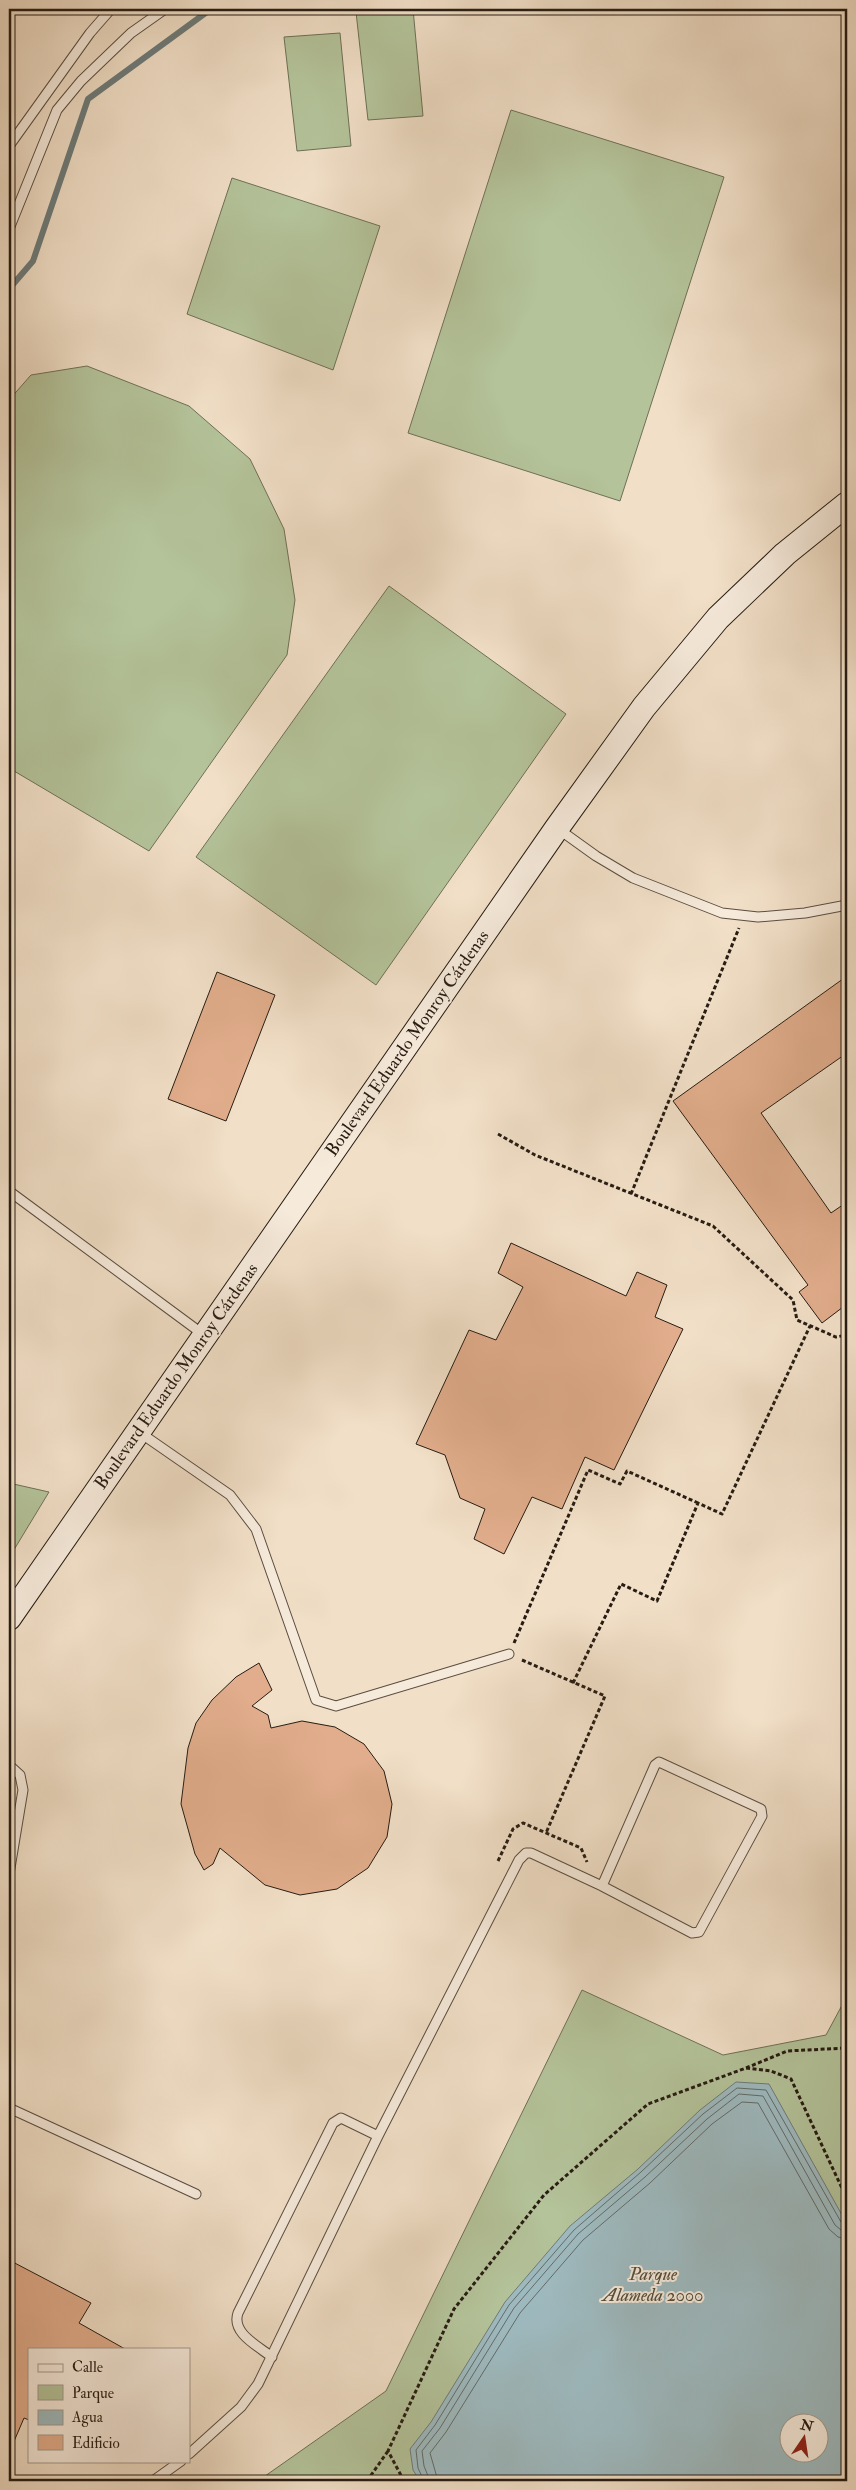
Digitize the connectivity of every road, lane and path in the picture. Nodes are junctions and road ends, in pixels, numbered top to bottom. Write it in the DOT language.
graph roads {
  1 [pos="111,9"];
  2 [pos="165,9"];
  3 [pos="9,146"];
  4 [pos="9,229"];
  5 [pos="847,504"];
  6 [pos="557,828"];
  7 [pos="847,905"];
  8 [pos="743,915"];
  9 [pos="498,1134"];
  10 [pos="9,1191"];
  11 [pos="631,1194"];
  12 [pos="810,1326"];
  13 [pos="204,1335"];
  14 [pos="847,1335"];
  15 [pos="137,1431"];
  16 [pos="698,1503"];
  17 [pos="9,1618"];
  18 [pos="509,1654"];
  19 [pos="573,1683"];
  20 [pos="9,1765"];
  21 [pos="546,1833"];
  22 [pos="498,1861"];
  23 [pos="586,1862"];
  24 [pos="9,1874"];
  25 [pos="602,1886"];
  26 [pos="847,2048"];
  27 [pos="746,2068"];
  28 [pos="9,2108"];
  29 [pos="378,2136"];
  30 [pos="196,2194"];
  31 [pos="847,2199"];
  32 [pos="272,2357"];
  33 [pos="388,2451"];
  34 [pos="190,2453"];
  35 [pos="180,2462"];
  36 [pos="153,2481"];
  37 [pos="367,2481"];
  38 [pos="404,2481"];
  1 -- 3 [label="lane"];
  2 -- 4 [label="lane"];
  5 -- 6 [label="main road, Boulevard Eduardo Monroy Cárdenas"];
  6 -- 8 [label="lane"];
  6 -- 13 [label="main road, Boulevard Eduardo Monroy Cárdenas"];
  7 -- 8 [label="lane"];
  8 -- 11 [label="path"];
  9 -- 11 [label="path"];
  10 -- 13 [label="lane"];
  11 -- 12 [label="path"];
  12 -- 14 [label="path"];
  12 -- 16 [label="path"];
  13 -- 15 [label="main road, Boulevard Eduardo Monroy Cárdenas"];
  15 -- 17 [label="main road, Boulevard Eduardo Monroy Cárdenas"];
  15 -- 18 [label="lane"];
  16 -- 18 [label="path"];
  16 -- 19 [label="path"];
  18 -- 19 [label="path"];
  19 -- 21 [label="path"];
  20 -- 24 [label="lane"];
  21 -- 22 [label="path"];
  21 -- 23 [label="path"];
  25 -- 25 [label="lane"];
  25 -- 29 [label="lane"];
  26 -- 27 [label="path"];
  27 -- 31 [label="path"];
  27 -- 33 [label="path"];
  28 -- 30 [label="lane"];
  29 -- 32 [label="lane"];
  29 -- 32 [label="lane"];
  32 -- 34 [label="lane"];
  33 -- 37 [label="path"];
  33 -- 38 [label="path"];
  35 -- 36 [label="lane"];
}
